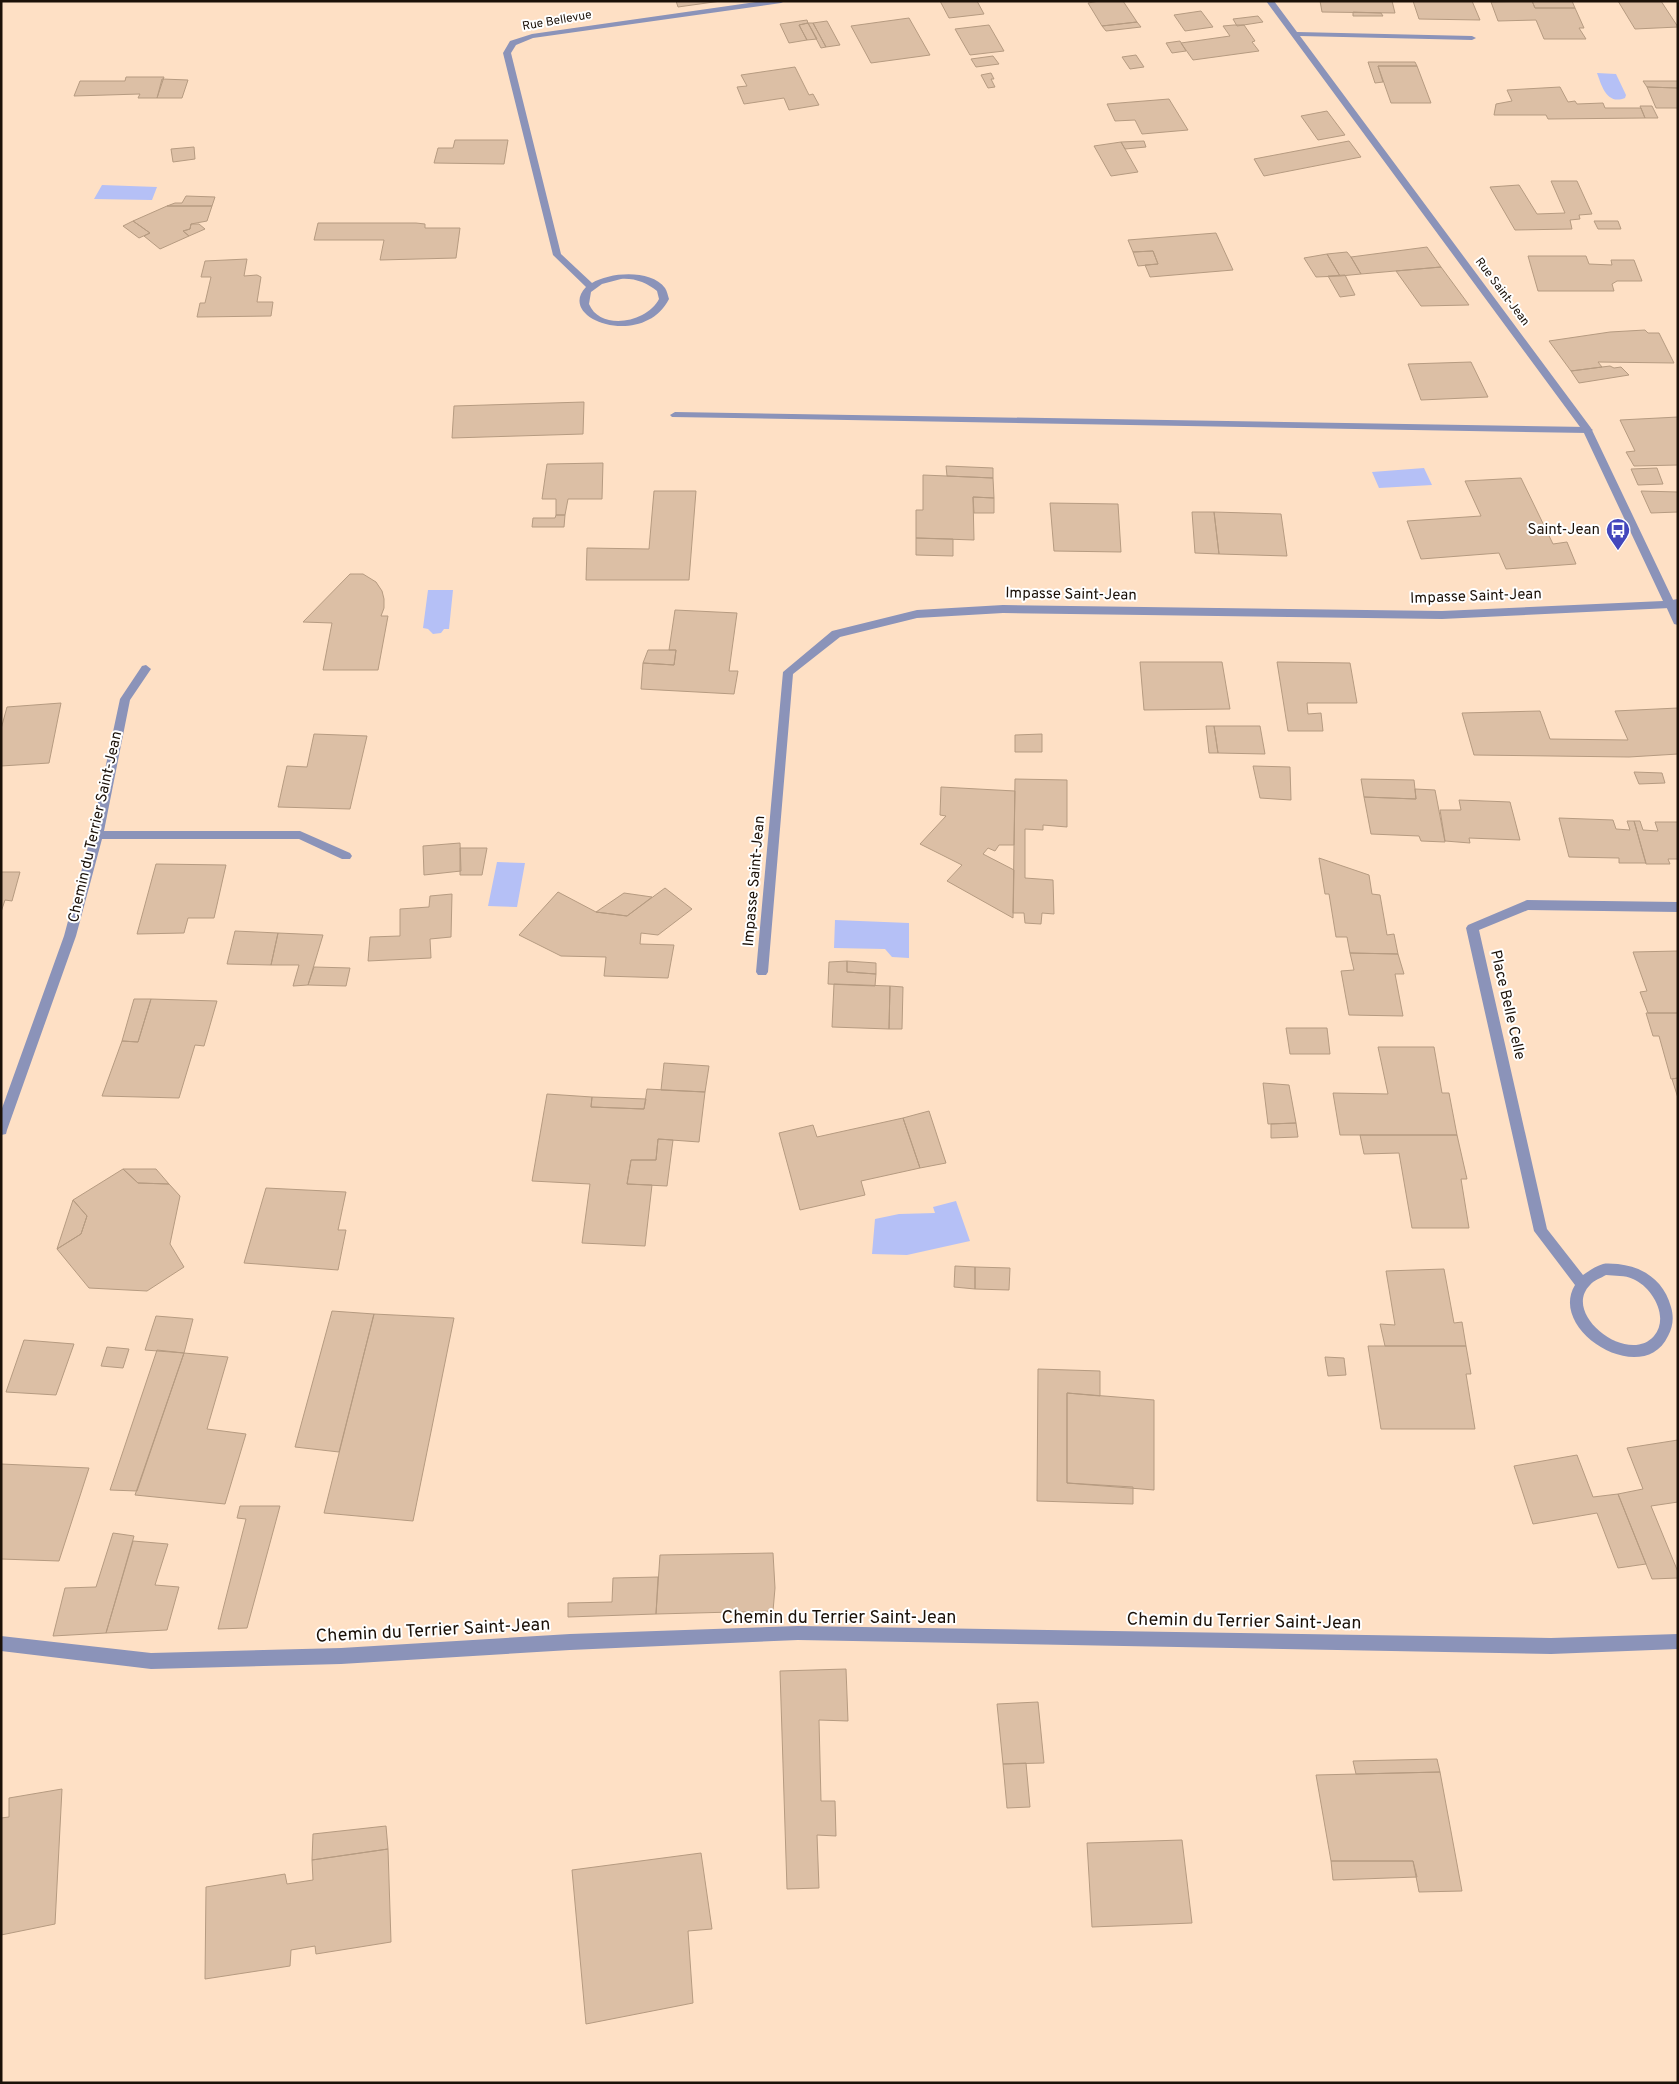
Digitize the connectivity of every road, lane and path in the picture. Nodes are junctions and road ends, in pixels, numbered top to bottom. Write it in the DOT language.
graph roads {
  1 [pos="781,1"];
  2 [pos="1270,1"];
  3 [pos="1293,34"];
  4 [pos="1472,38"];
  5 [pos="591,287"];
  6 [pos="675,415"];
  7 [pos="1588,430"];
  8 [pos="1674,604"];
  9 [pos="1678,621"];
  10 [pos="146,670"];
  11 [pos="97,835"];
  12 [pos="346,856"];
  13 [pos="1678,907"];
  14 [pos="762,972"];
  15 [pos="1,1130"];
  16 [pos="1581,1283"];
  17 [pos="1678,1641"];
  18 [pos="1,1643"];
  1 -- 5 [label="street, Rue Bellevue"];
  2 -- 3 [label="street, Rue Saint-Jean"];
  3 -- 4 [label="street"];
  3 -- 7 [label="street, Rue Saint-Jean"];
  5 -- 5 [label="street"];
  6 -- 7 [label="street"];
  7 -- 8 [label="street, Rue Saint-Jean"];
  8 -- 9 [label="street, Rue Saint-Jean"];
  8 -- 14 [label="street, Impasse Saint-Jean"];
  10 -- 11 [label="street, Chemin du Terrier Saint-Jean"];
  11 -- 12 [label="street"];
  11 -- 15 [label="street, Chemin du Terrier Saint-Jean"];
  13 -- 16 [label="street, Place Belle Celle"];
  16 -- 16 [label="street"];
  17 -- 18 [label="street, Chemin du Terrier Saint-Jean"];
}
